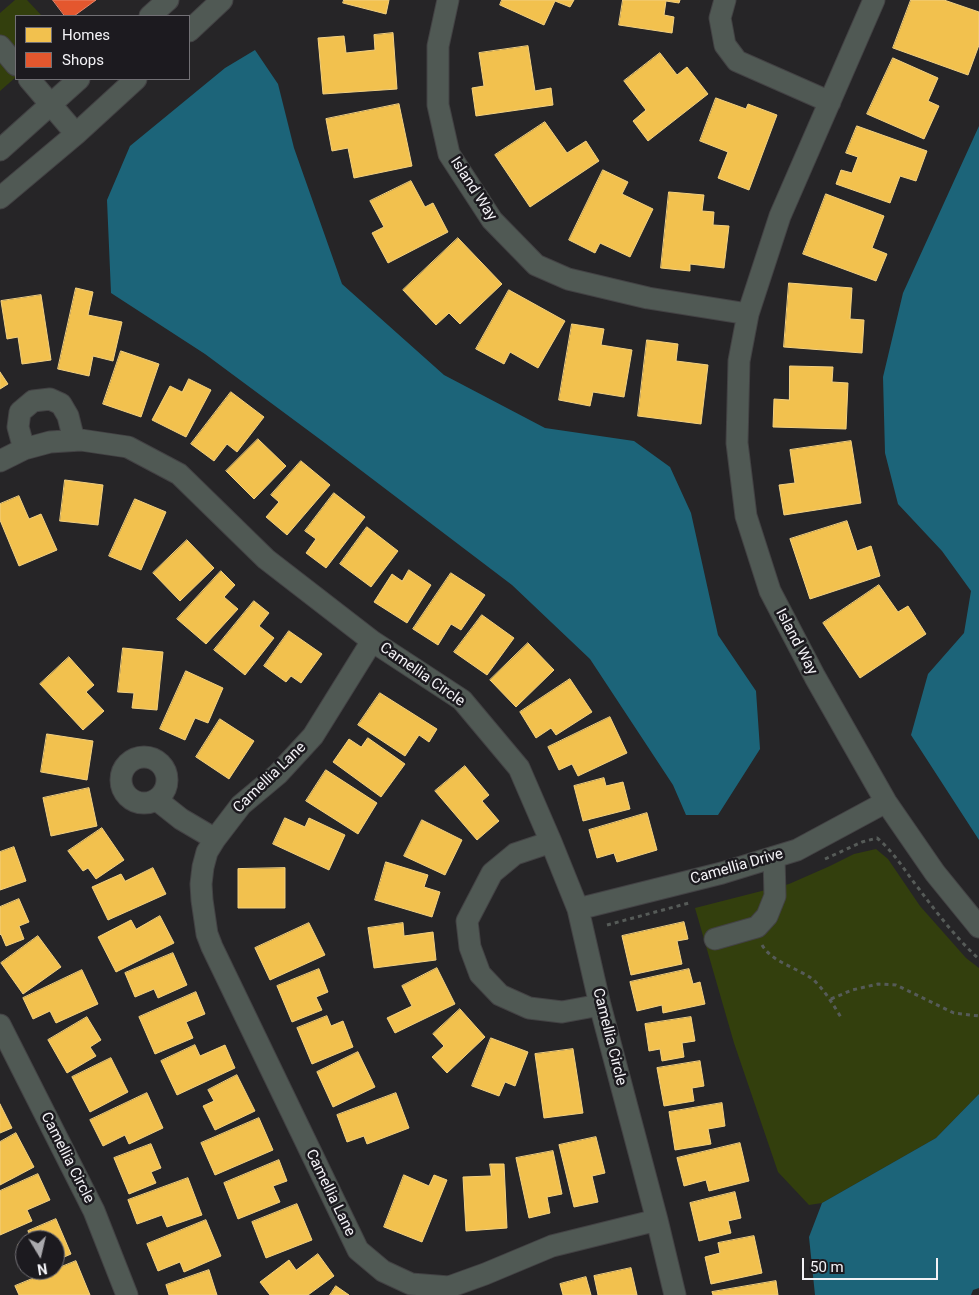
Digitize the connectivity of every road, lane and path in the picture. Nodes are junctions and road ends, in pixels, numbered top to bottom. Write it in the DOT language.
graph roads {
  1 [pos="168,0"];
  2 [pos="222,0"];
  3 [pos="448,0"];
  4 [pos="725,0"];
  5 [pos="874,0"];
  6 [pos="151,15"];
  7 [pos="190,30"];
  8 [pos="0,46"];
  9 [pos="15,64"];
  10 [pos="30,80"];
  11 [pos="78,80"];
  12 [pos="135,80"];
  13 [pos="830,102"];
  14 [pos="51,104"];
  15 [pos="76,134"];
  16 [pos="0,150"];
  17 [pos="0,198"];
  18 [pos="748,314"];
  19 [pos="74,440"];
  20 [pos="24,449"];
  21 [pos="0,461"];
  22 [pos="372,641"];
  23 [pos="157,800"];
  24 [pos="886,802"];
  25 [pos="214,839"];
  26 [pos="551,842"];
  27 [pos="774,857"];
  28 [pos="818,862"];
  29 [pos="691,903"];
  30 [pos="578,909"];
  31 [pos="607,925"];
  32 [pos="757,927"];
  33 [pos="979,927"];
  34 [pos="715,939"];
  35 [pos="979,959"];
  36 [pos="831,1000"];
  37 [pos="600,1005"];
  38 [pos="979,1016"];
  39 [pos="842,1019"];
  40 [pos="0,1025"];
  41 [pos="657,1220"];
  42 [pos="127,1295"];
  43 [pos="675,1295"];
  1 -- 6 [label="street"];
  2 -- 7 [label="street"];
  3 -- 18 [label="street, Island Way"];
  4 -- 13 [label="street"];
  5 -- 13 [label="street, Island Way"];
  8 -- 9 [label="street"];
  10 -- 14 [label="street"];
  11 -- 14 [label="street"];
  12 -- 15 [label="street"];
  13 -- 18 [label="street, Island Way"];
  14 -- 15 [label="street"];
  14 -- 16 [label="street"];
  15 -- 17 [label="street"];
  18 -- 24 [label="street, Island Way"];
  19 -- 20 [label="street, Camellia Circle"];
  19 -- 20 [label="street"];
  19 -- 22 [label="street, Camellia Circle"];
  20 -- 21 [label="street, Camellia Circle"];
  22 -- 25 [label="street, Camellia Lane"];
  22 -- 26 [label="street, Camellia Circle"];
  23 -- 25 [label="street"];
  24 -- 27 [label="street, Camellia Drive"];
  24 -- 33 [label="street, Island Way"];
  25 -- 41 [label="street, Camellia Lane"];
  26 -- 30 [label="street, Camellia Circle"];
  26 -- 37 [label="street"];
  27 -- 30 [label="street, Camellia Drive"];
  27 -- 32 [label="street"];
  28 -- 35 [label="path"];
  29 -- 31 [label="path"];
  30 -- 37 [label="street, Camellia Circle"];
  32 -- 34 [label="street"];
  32 -- 36 [label="path"];
  36 -- 38 [label="path"];
  36 -- 39 [label="path"];
  37 -- 41 [label="street, Camellia Circle"];
  40 -- 42 [label="street, Camellia Circle"];
  41 -- 43 [label="street, Camellia Circle"];
}
